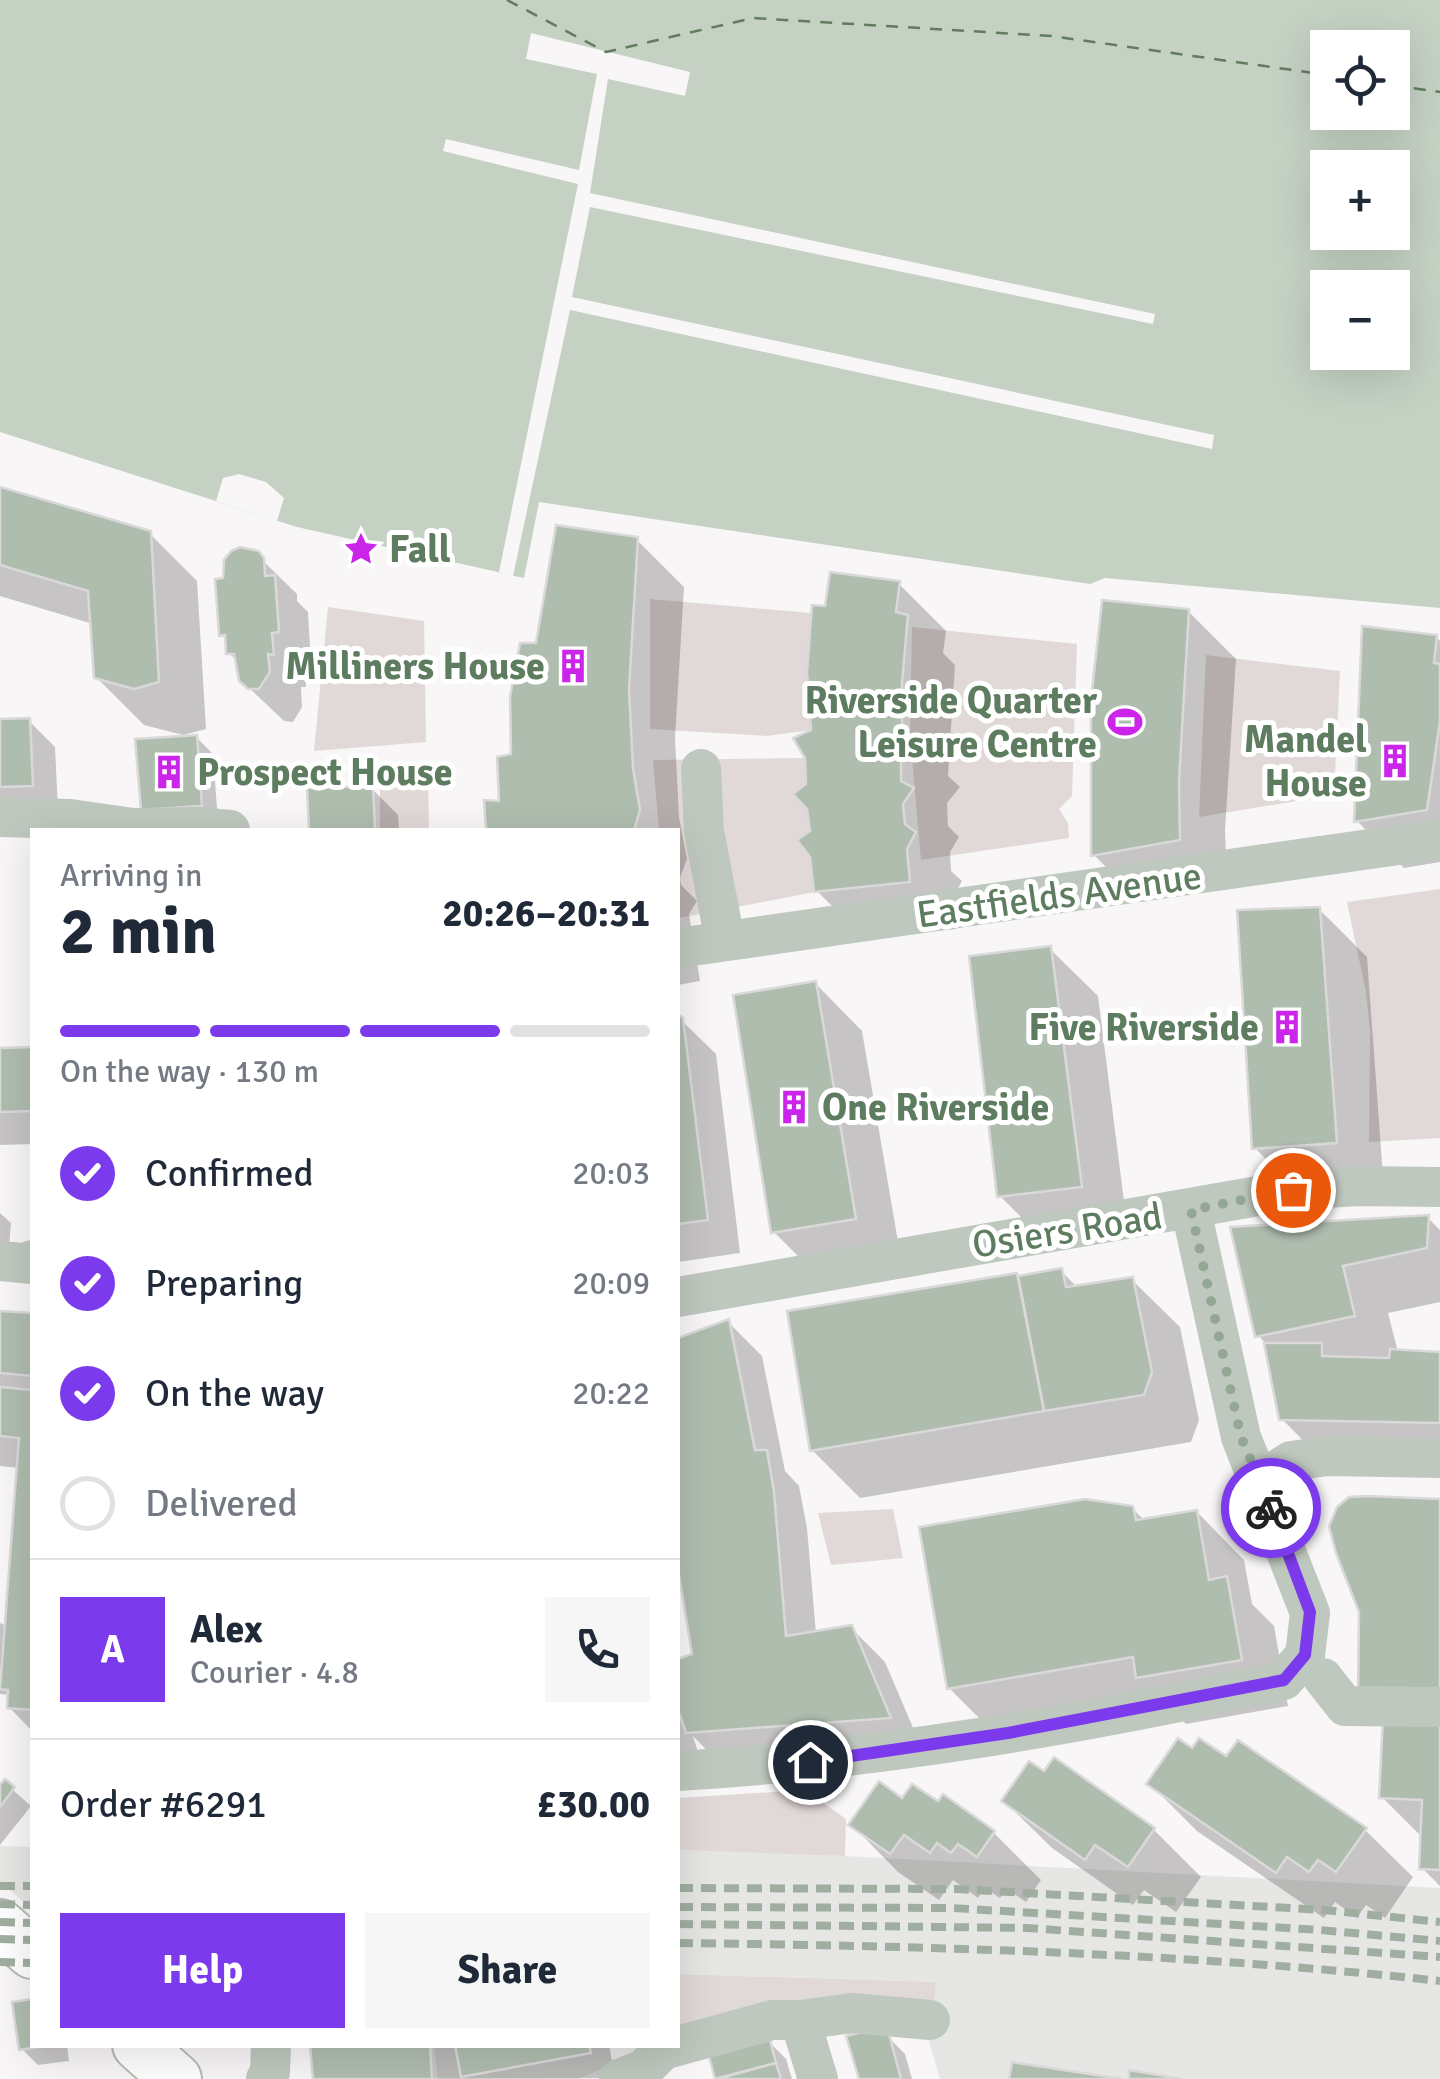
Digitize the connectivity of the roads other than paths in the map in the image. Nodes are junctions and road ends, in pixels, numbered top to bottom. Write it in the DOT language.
graph roads {
  1 [pos="701,769"];
  2 [pos="25,821"];
  3 [pos="133,828"];
  4 [pos="133,828"];
  5 [pos="214,828"];
  6 [pos="1440,839"];
  7 [pos="725,941"];
  8 [pos="680,948"];
  9 [pos="1440,1187"];
  10 [pos="1191,1210"];
  11 [pos="0,1261"];
  12 [pos="30,1264"];
  13 [pos="680,1298"];
  14 [pos="1440,1458"];
  15 [pos="1260,1480"];
  16 [pos="1323,1678"];
  17 [pos="1440,1707"];
  18 [pos="680,1771"];
  19 [pos="0,1924"];
  20 [pos="30,1951"];
  21 [pos="800,2020"];
  22 [pos="930,2020"];
  23 [pos="680,2045"];
  24 [pos="141,2048"];
  25 [pos="271,2048"];
  26 [pos="670,2048"];
  27 [pos="176,2079"];
  28 [pos="266,2079"];
  29 [pos="619,2079"];
  30 [pos="818,2079"];
  1 -- 7 [label="street"];
  2 -- 3 [label="street"];
  4 -- 5 [label="street"];
  6 -- 7 [label="street, Eastfields Avenue"];
  7 -- 8 [label="street, Eastfields Avenue"];
  9 -- 10 [label="street"];
  10 -- 13 [label="street, Osiers Road"];
  10 -- 15 [label="street, Osiers Road"];
  11 -- 12 [label="street"];
  14 -- 15 [label="street"];
  15 -- 18 [label="street, Osiers Road"];
  16 -- 17 [label="street"];
  19 -- 20 [label="main road"];
  21 -- 22 [label="street"];
  21 -- 23 [label="street"];
  21 -- 30 [label="street"];
  24 -- 27 [label="main road"];
  25 -- 28 [label="street"];
  26 -- 29 [label="street"];
}
